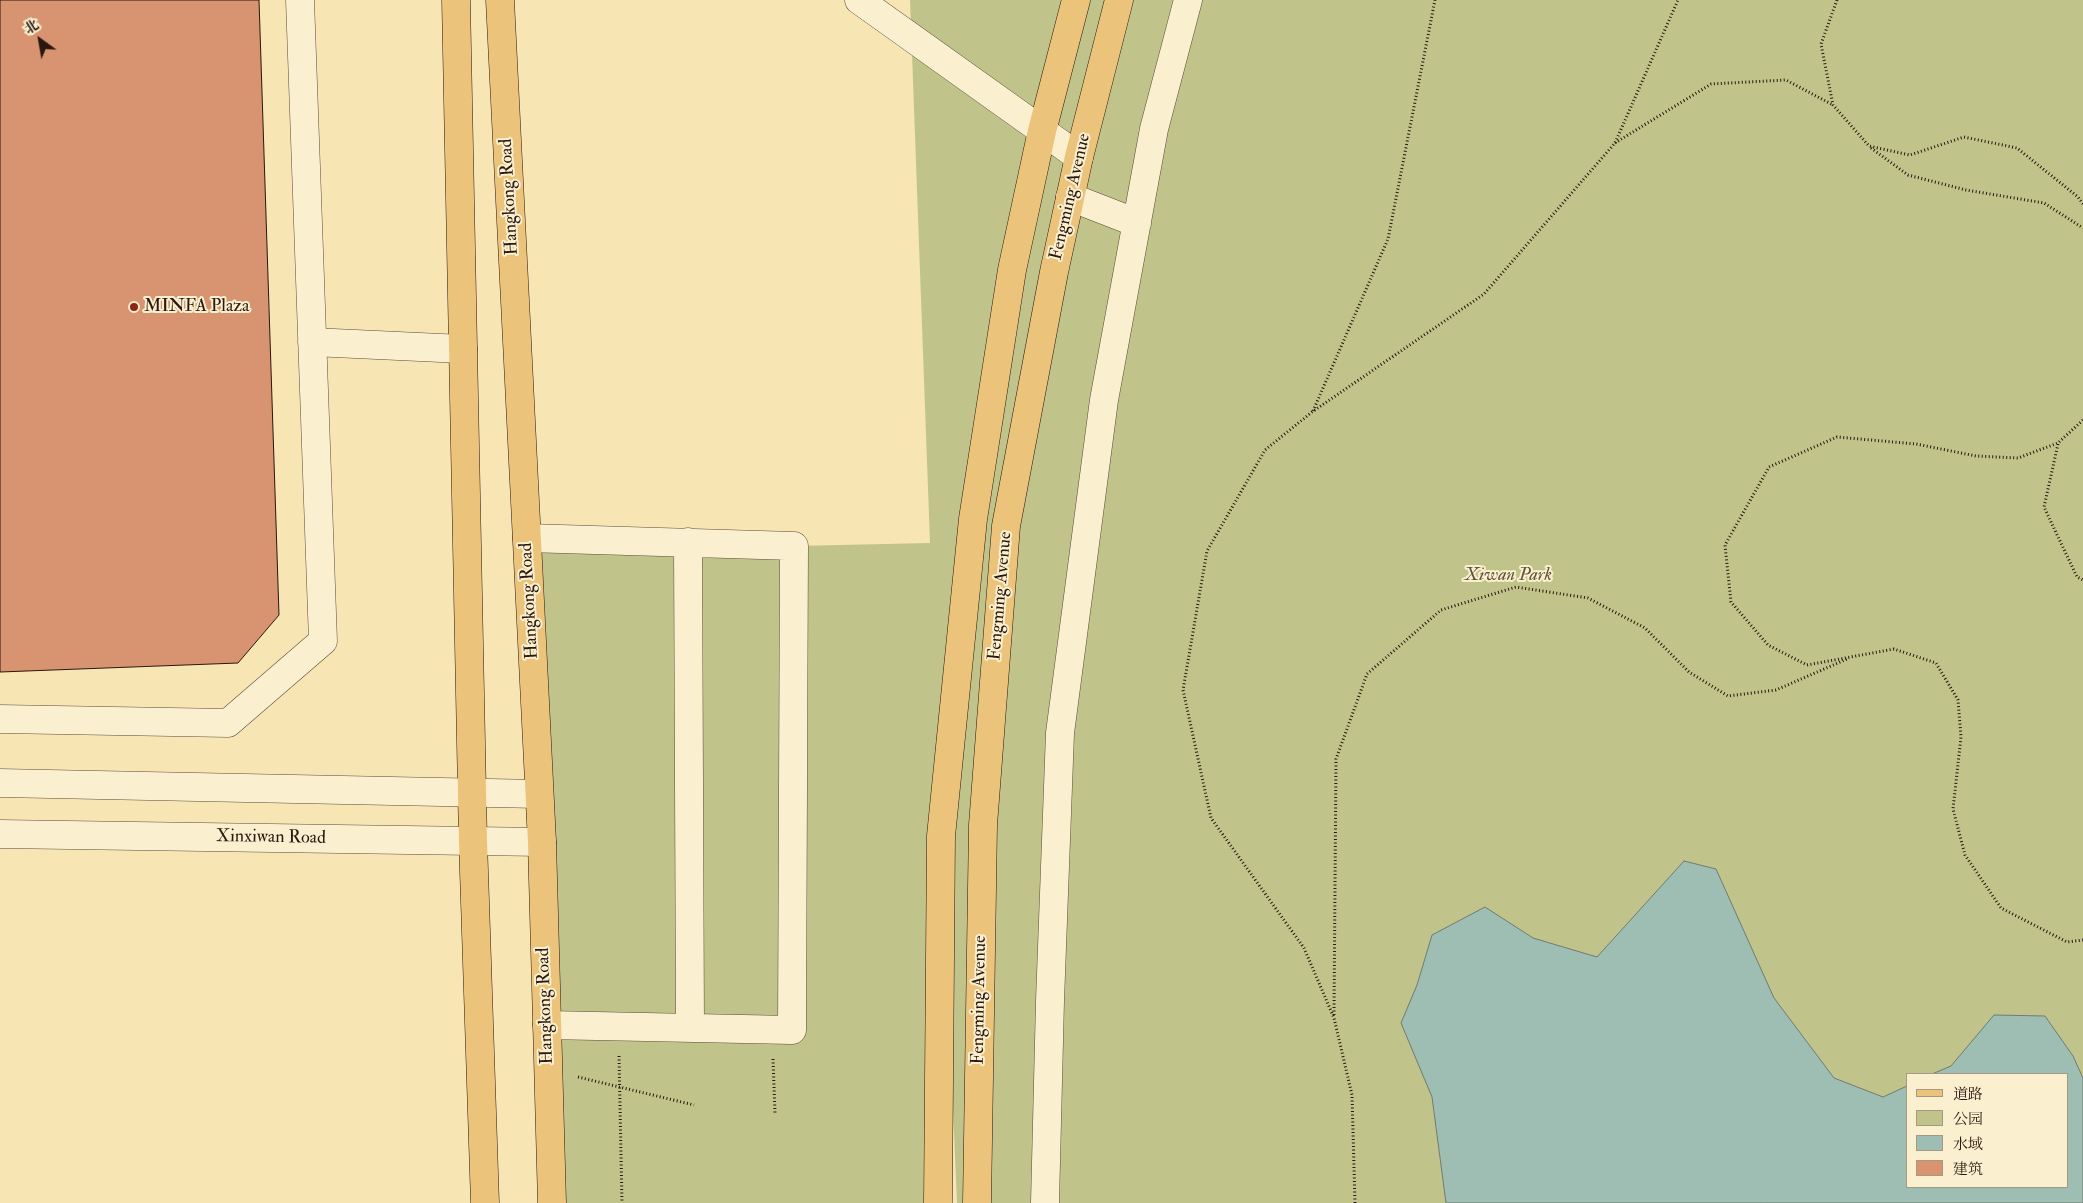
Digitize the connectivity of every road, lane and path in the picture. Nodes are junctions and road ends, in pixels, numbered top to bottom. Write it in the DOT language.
graph roads {
  1 [pos="300,0"];
  2 [pos="456,0"];
  3 [pos="500,0"];
  4 [pos="859,0"];
  5 [pos="1076,0"];
  6 [pos="1119,0"];
  7 [pos="1188,0"];
  8 [pos="1435,0"];
  9 [pos="1678,0"];
  10 [pos="1838,0"];
  11 [pos="1833,105"];
  12 [pos="1042,131"];
  13 [pos="1615,143"];
  14 [pos="1869,146"];
  15 [pos="1079,157"];
  16 [pos="1070,197"];
  17 [pos="2083,204"];
  18 [pos="1137,222"];
  19 [pos="2083,228"];
  20 [pos="312,342"];
  21 [pos="463,349"];
  22 [pos="1312,412"];
  23 [pos="2083,420"];
  24 [pos="2058,443"];
  25 [pos="527,538"];
  26 [pos="688,542"];
  27 [pos="2083,580"];
  28 [pos="1853,657"];
  29 [pos="0,719"];
  30 [pos="0,783"];
  31 [pos="472,793"];
  32 [pos="539,794"];
  33 [pos="0,834"];
  34 [pos="473,841"];
  35 [pos="542,842"];
  36 [pos="2083,940"];
  37 [pos="1334,1018"];
  38 [pos="547,1025"];
  39 [pos="619,1026"];
  40 [pos="690,1028"];
  41 [pos="773,1029"];
  42 [pos="548,1069"];
  43 [pos="619,1086"];
  44 [pos="694,1105"];
  45 [pos="774,1113"];
  46 [pos="485,1203"];
  47 [pos="552,1203"];
  48 [pos="622,1203"];
  49 [pos="938,1203"];
  50 [pos="978,1203"];
  51 [pos="1045,1203"];
  52 [pos="1355,1203"];
  1 -- 20 [label="street"];
  2 -- 21 [label="main road"];
  3 -- 25 [label="main road, Hangkong Road"];
  4 -- 12 [label="street"];
  5 -- 12 [label="main road, Fengming Avenue"];
  6 -- 15 [label="main road, Fengming Avenue"];
  7 -- 18 [label="street"];
  8 -- 22 [label="path"];
  9 -- 13 [label="path"];
  10 -- 11 [label="path"];
  11 -- 13 [label="path"];
  11 -- 14 [label="path"];
  12 -- 15 [label="street"];
  12 -- 49 [label="main road, Fengming Avenue"];
  13 -- 22 [label="path"];
  14 -- 17 [label="path"];
  14 -- 19 [label="path"];
  15 -- 16 [label="main road, Fengming Avenue"];
  16 -- 18 [label="street"];
  16 -- 50 [label="main road, Fengming Avenue"];
  18 -- 51 [label="street"];
  20 -- 21 [label="street"];
  20 -- 29 [label="street"];
  21 -- 31 [label="main road"];
  22 -- 37 [label="path"];
  23 -- 24 [label="path"];
  24 -- 27 [label="path"];
  24 -- 28 [label="path"];
  25 -- 26 [label="street"];
  25 -- 32 [label="main road, Hangkong Road"];
  26 -- 40 [label="street"];
  26 -- 41 [label="street"];
  28 -- 36 [label="path"];
  28 -- 37 [label="path"];
  30 -- 31 [label="street"];
  31 -- 32 [label="street"];
  31 -- 34 [label="main road"];
  32 -- 35 [label="main road, Hangkong Road"];
  33 -- 34 [label="street, Xinxiwan Road"];
  34 -- 35 [label="street, Xinxiwan Road"];
  34 -- 46 [label="main road"];
  35 -- 38 [label="main road, Hangkong Road"];
  37 -- 52 [label="path"];
  38 -- 39 [label="street"];
  38 -- 42 [label="main road, Hangkong Road"];
  39 -- 40 [label="street"];
  39 -- 43 [label="path"];
  40 -- 41 [label="street"];
  41 -- 45 [label="path"];
  42 -- 43 [label="path"];
  42 -- 47 [label="main road, Hangkong Road"];
  43 -- 44 [label="path"];
  43 -- 48 [label="path"];
}
